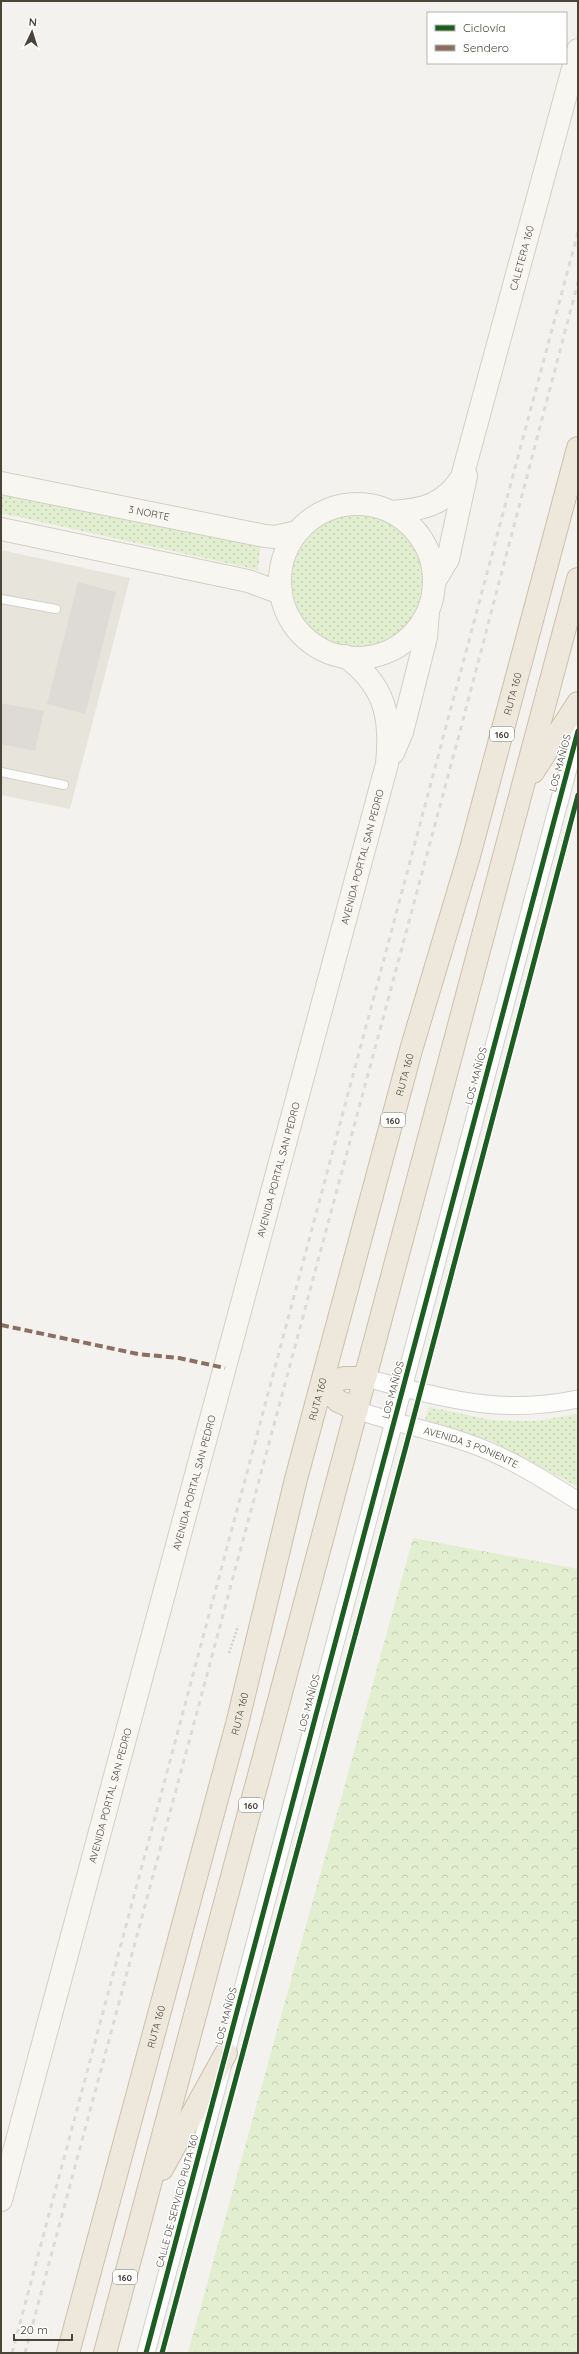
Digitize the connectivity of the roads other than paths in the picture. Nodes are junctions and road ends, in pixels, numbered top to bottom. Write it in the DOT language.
graph roads {
  1 [pos="578,50"];
  2 [pos="578,448"];
  3 [pos="466,466"];
  4 [pos="1,483"];
  5 [pos="391,512"];
  6 [pos="1,529"];
  7 [pos="297,532"];
  8 [pos="578,579"];
  9 [pos="434,582"];
  10 [pos="281,593"];
  11 [pos="1,599"];
  12 [pos="56,609"];
  13 [pos="428,610"];
  14 [pos="344,656"];
  15 [pos="578,703"];
  16 [pos="578,731"];
  17 [pos="387,764"];
  18 [pos="1,772"];
  19 [pos="64,785"];
  20 [pos="522,788"];
  21 [pos="365,1378"];
  22 [pos="322,1385"];
  23 [pos="403,1387"];
  24 [pos="578,1399"];
  25 [pos="357,1410"];
  26 [pos="394,1423"];
  27 [pos="578,1501"];
  28 [pos="226,2053"];
  29 [pos="1,2200"];
  30 [pos="145,2200"];
  31 [pos="68,2353"];
  32 [pos="105,2353"];
  33 [pos="146,2353"];
  1 -- 3 [label="street, CALETERA 160"];
  2 -- 22 [label="highway, RUTA 160 / 160"];
  3 -- 5 [label="street, CALETERA 160"];
  3 -- 9 [label="street, CALETERA 160"];
  4 -- 7 [label="street, 3 NORTE"];
  5 -- 7 [label="street, 3 NORTE"];
  5 -- 9 [label="street, 3 NORTE"];
  6 -- 10 [label="street"];
  7 -- 10 [label="street, 3 NORTE"];
  8 -- 20 [label="highway, 160"];
  9 -- 13 [label="street, 3 NORTE"];
  10 -- 14 [label="street, 3 NORTE"];
  11 -- 12 [label="lane"];
  13 -- 14 [label="street, 3 NORTE"];
  13 -- 17 [label="street, AVENIDA PORTAL SAN PEDRO"];
  14 -- 17 [label="street, AVENIDA PORTAL SAN PEDRO"];
  15 -- 20 [label="highway"];
  16 -- 23 [label="street, LOS MAÑÍOS"];
  17 -- 29 [label="street, AVENIDA PORTAL SAN PEDRO"];
  18 -- 19 [label="lane"];
  20 -- 21 [label="highway, 160"];
  21 -- 22 [label="highway"];
  21 -- 23 [label="street"];
  21 -- 25 [label="highway, 160"];
  22 -- 25 [label="highway"];
  22 -- 31 [label="highway, RUTA 160 / 160"];
  23 -- 24 [label="street"];
  23 -- 26 [label="street, LOS MAÑÍOS"];
  25 -- 26 [label="street, AVENIDA 3 PONIENTE"];
  25 -- 30 [label="highway, 160"];
  26 -- 27 [label="street, AVENIDA 3 PONIENTE"];
  26 -- 28 [label="street, LOS MAÑÍOS"];
  28 -- 30 [label="highway"];
  28 -- 33 [label="street, CALLE DE SERVICIO RUTA 160"];
  30 -- 32 [label="highway, 160"];
}
